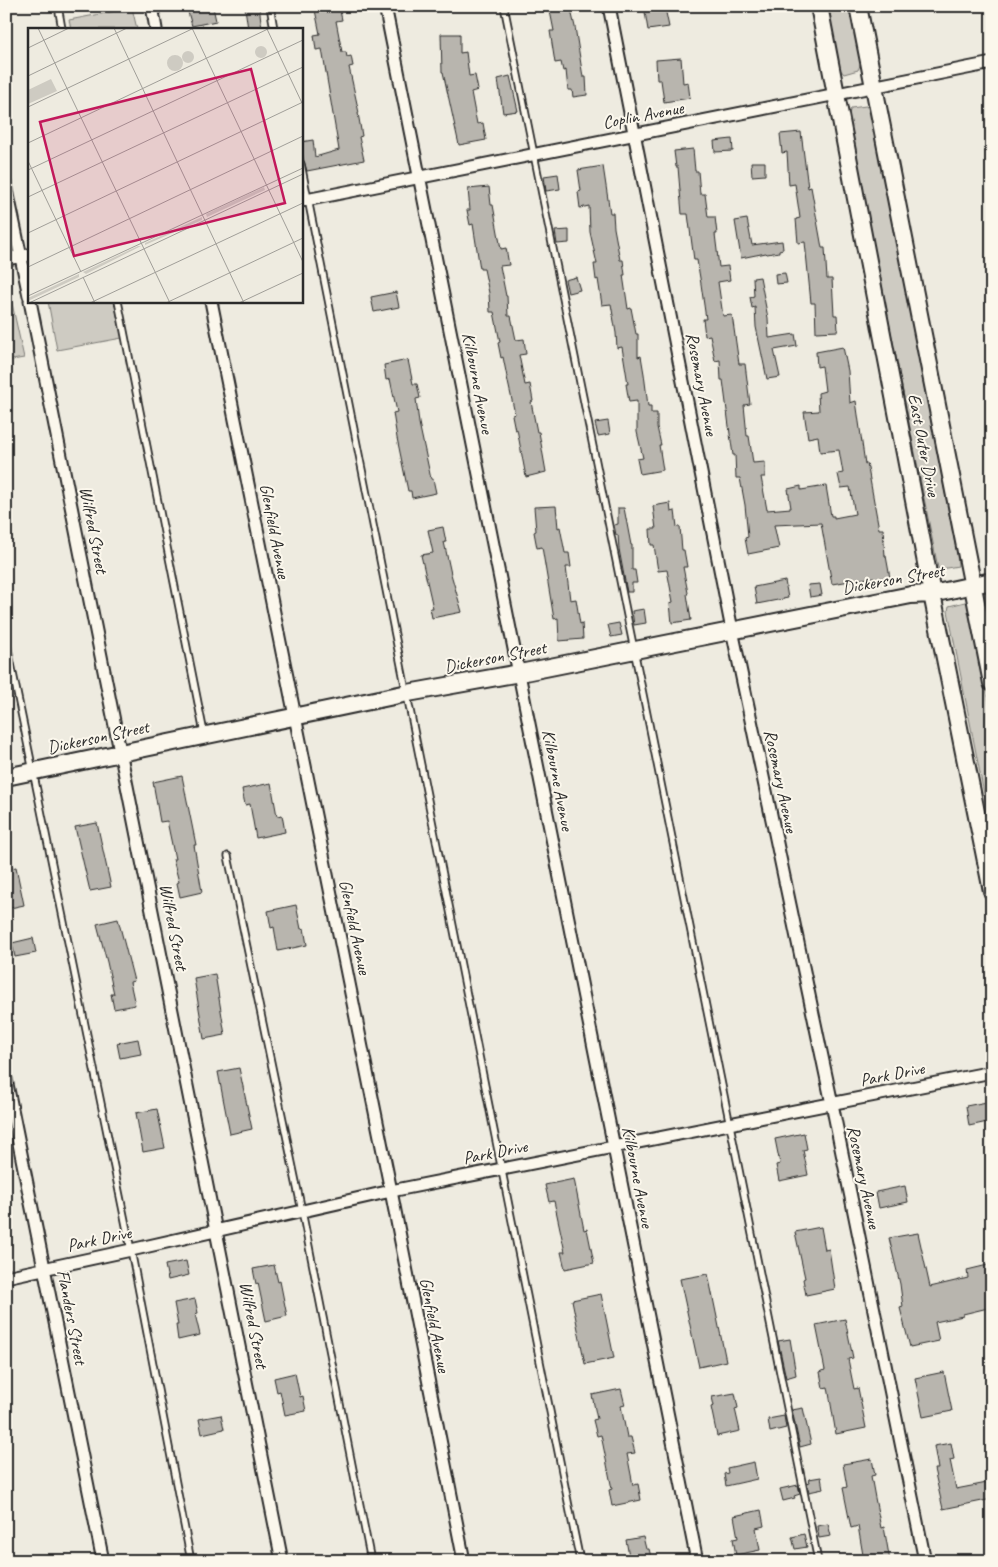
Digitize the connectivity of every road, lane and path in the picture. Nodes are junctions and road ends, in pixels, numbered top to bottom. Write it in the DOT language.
graph roads {
  1 [pos="58,6"];
  2 [pos="152,6"];
  3 [pos="270,6"];
  4 [pos="385,6"];
  5 [pos="504,6"];
  6 [pos="609,6"];
  7 [pos="819,6"];
  8 [pos="858,6"];
  9 [pos="62,28"];
  10 [pos="156,28"];
  11 [pos="274,28"];
  12 [pos="992,63"];
  13 [pos="874,86"];
  14 [pos="836,94"];
  15 [pos="634,134"];
  16 [pos="533,154"];
  17 [pos="302,173"];
  18 [pos="419,177"];
  19 [pos="6,185"];
  20 [pos="305,200"];
  21 [pos="25,256"];
  22 [pos="6,259"];
  23 [pos="28,286"];
  24 [pos="30,302"];
  25 [pos="118,302"];
  26 [pos="211,302"];
  27 [pos="992,581"];
  28 [pos="973,585"];
  29 [pos="932,594"];
  30 [pos="732,630"];
  31 [pos="6,639"];
  32 [pos="633,650"];
  33 [pos="520,673"];
  34 [pos="992,683"];
  35 [pos="408,693"];
  36 [pos="294,717"];
  37 [pos="204,736"];
  38 [pos="121,753"];
  39 [pos="33,771"];
  40 [pos="6,777"];
  41 [pos="228,856"];
  42 [pos="992,891"];
  43 [pos="992,1072"];
  44 [pos="6,1079"];
  45 [pos="832,1104"];
  46 [pos="730,1124"];
  47 [pos="614,1147"];
  48 [pos="500,1169"];
  49 [pos="391,1191"];
  50 [pos="302,1211"];
  51 [pos="217,1230"];
  52 [pos="131,1250"];
  53 [pos="44,1268"];
  54 [pos="6,1276"];
  55 [pos="103,1561"];
  56 [pos="191,1561"];
  57 [pos="282,1561"];
  58 [pos="371,1561"];
  59 [pos="464,1561"];
  60 [pos="580,1561"];
  61 [pos="697,1561"];
  62 [pos="818,1561"];
  63 [pos="925,1561"];
  1 -- 9 [label="lane"];
  2 -- 10 [label="street"];
  3 -- 11 [label="lane"];
  4 -- 18 [label="street, Kilbourne Avenue"];
  5 -- 16 [label="lane"];
  6 -- 15 [label="street, Rosemary Avenue"];
  7 -- 14 [label="street, East Outer Drive"];
  8 -- 13 [label="street, East Outer Drive"];
  12 -- 13 [label="street, Coplin Avenue"];
  13 -- 14 [label="street, Coplin Avenue"];
  13 -- 28 [label="street, East Outer Drive"];
  14 -- 15 [label="street, Coplin Avenue"];
  14 -- 29 [label="street, East Outer Drive"];
  15 -- 16 [label="street, Coplin Avenue"];
  15 -- 30 [label="street, Rosemary Avenue"];
  16 -- 18 [label="street, Coplin Avenue"];
  16 -- 32 [label="lane"];
  17 -- 20 [label="lane"];
  18 -- 20 [label="street, Coplin Avenue"];
  18 -- 33 [label="street, Kilbourne Avenue"];
  19 -- 21 [label="street"];
  20 -- 35 [label="lane"];
  21 -- 22 [label="street"];
  21 -- 23 [label="street"];
  24 -- 38 [label="street, Wilfred Street"];
  25 -- 37 [label="lane"];
  26 -- 36 [label="street, Glenfield Avenue"];
  27 -- 28 [label="street, Dickerson Street"];
  28 -- 29 [label="street, Dickerson Street"];
  28 -- 34 [label="street, East Outer Drive"];
  29 -- 30 [label="street, Dickerson Street"];
  29 -- 42 [label="street, East Outer Drive"];
  30 -- 32 [label="street, Dickerson Street"];
  30 -- 45 [label="street, Rosemary Avenue"];
  31 -- 39 [label="lane"];
  32 -- 33 [label="street, Dickerson Street"];
  32 -- 46 [label="lane"];
  33 -- 35 [label="street, Dickerson Street"];
  33 -- 47 [label="street, Kilbourne Avenue"];
  35 -- 36 [label="street, Dickerson Street"];
  35 -- 48 [label="lane"];
  36 -- 37 [label="street, Dickerson Street"];
  36 -- 49 [label="street, Glenfield Avenue"];
  37 -- 38 [label="street, Dickerson Street"];
  38 -- 39 [label="street, Dickerson Street"];
  38 -- 51 [label="street, Wilfred Street"];
  39 -- 40 [label="street, Dickerson Street"];
  39 -- 52 [label="lane"];
  41 -- 50 [label="lane"];
  43 -- 45 [label="street, Park Drive"];
  44 -- 53 [label="street, Flanders Street"];
  45 -- 46 [label="street, Park Drive"];
  45 -- 63 [label="street, Rosemary Avenue"];
  46 -- 47 [label="street, Park Drive"];
  46 -- 62 [label="lane"];
  47 -- 48 [label="street, Park Drive"];
  47 -- 61 [label="street, Kilbourne Avenue"];
  48 -- 49 [label="street, Park Drive"];
  48 -- 60 [label="lane"];
  49 -- 50 [label="street, Park Drive"];
  49 -- 59 [label="street, Glenfield Avenue"];
  50 -- 51 [label="street, Park Drive"];
  50 -- 58 [label="lane"];
  51 -- 52 [label="street, Park Drive"];
  51 -- 57 [label="street, Wilfred Street"];
  52 -- 53 [label="street, Park Drive"];
  52 -- 56 [label="lane"];
  53 -- 54 [label="street, Park Drive"];
  53 -- 55 [label="street, Flanders Street"];
}
